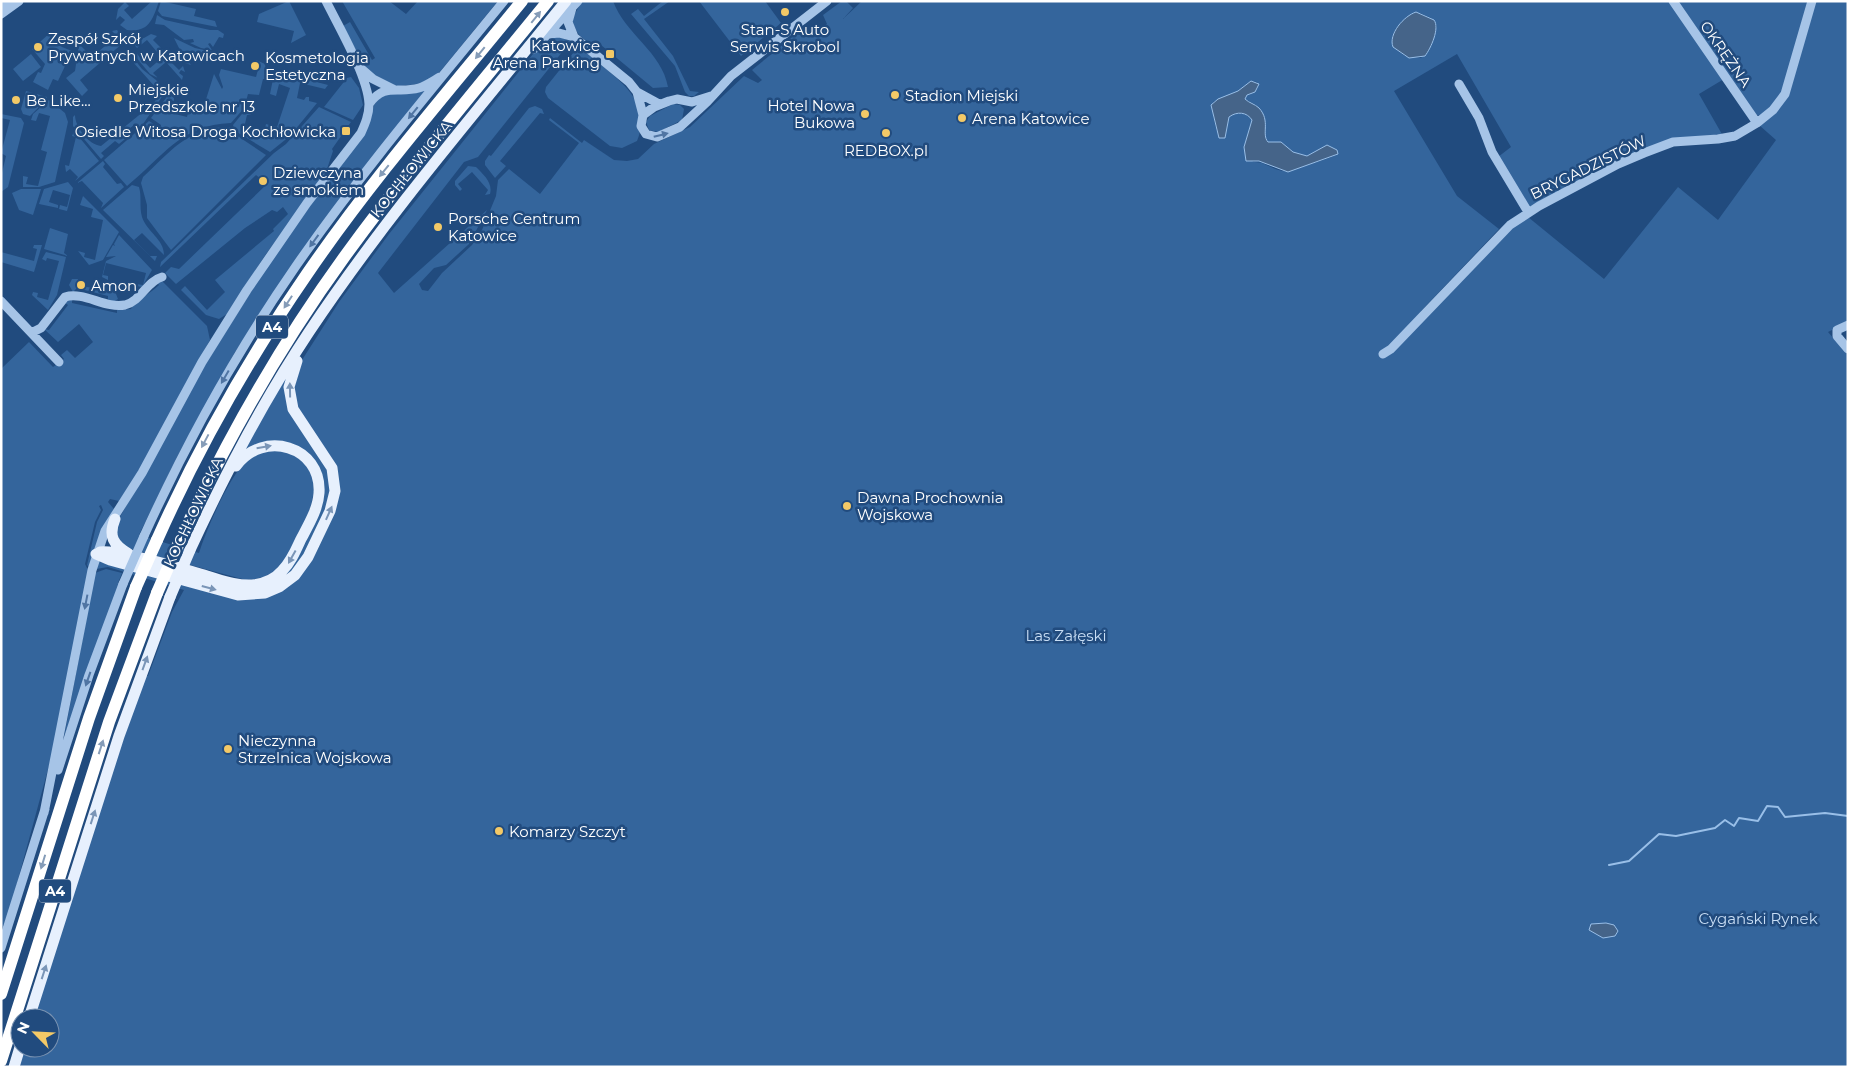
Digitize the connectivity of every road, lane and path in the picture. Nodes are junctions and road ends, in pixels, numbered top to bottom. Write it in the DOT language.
graph roads {
  1 [pos="9,1"];
  2 [pos="19,1"];
  3 [pos="326,1"];
  4 [pos="504,1"];
  5 [pos="522,1"];
  6 [pos="548,1"];
  7 [pos="827,1"];
  8 [pos="1673,1"];
  9 [pos="1812,1"];
  10 [pos="572,3"];
  11 [pos="1,5"];
  12 [pos="1,14"];
  13 [pos="549,34"];
  14 [pos="574,37"];
  15 [pos="356,63"];
  16 [pos="444,75"];
  17 [pos="502,80"];
  18 [pos="1459,84"];
  19 [pos="394,89"];
  20 [pos="637,92"];
  21 [pos="711,96"];
  22 [pos="688,102"];
  23 [pos="369,104"];
  24 [pos="659,104"];
  25 [pos="643,115"];
  26 [pos="690,117"];
  27 [pos="1757,123"];
  28 [pos="1528,212"];
  29 [pos="162,277"];
  30 [pos="1,301"];
  31 [pos="1848,325"];
  32 [pos="33,332"];
  33 [pos="309,332"];
  34 [pos="1848,349"];
  35 [pos="1383,354"];
  36 [pos="59,362"];
  37 [pos="218,491"];
  38 [pos="115,519"];
  39 [pos="96,554"];
  40 [pos="133,556"];
  41 [pos="44,813"];
  42 [pos="1,948"];
  43 [pos="1,994"];
  44 [pos="32,1008"];
  45 [pos="1,1061"];
  1 -- 11 [label="street"];
  2 -- 12 [label="street"];
  3 -- 15 [label="street"];
  4 -- 16 [label="street"];
  5 -- 43 [label="highway, A4, one-way, bridge"];
  45 -- 6 [label="highway, A4, one-way, bridge"];
  7 -- 21 [label="street"];
  8 -- 27 [label="street, OKRĘŻNA"];
  9 -- 27 [label="street, BRYGADZISTÓW"];
  10 -- 13 [label="street, KOCHŁOWICKA"];
  10 -- 14 [label="street"];
  10 -- 17 [label="main road, KOCHŁOWICKA"];
  13 -- 14 [label="street"];
  13 -- 17 [label="street, KOCHŁOWICKA"];
  14 -- 20 [label="street"];
  15 -- 19 [label="street"];
  15 -- 23 [label="street"];
  16 -- 19 [label="street"];
  16 -- 41 [label="street, one-way, bridge"];
  17 -- 33 [label="main road, KOCHŁOWICKA"];
  18 -- 28 [label="street, BRYGADZISTÓW"];
  19 -- 23 [label="street"];
  20 -- 24 [label="street"];
  20 -- 25 [label="street"];
  21 -- 22 [label="street"];
  21 -- 26 [label="street"];
  22 -- 24 [label="street"];
  22 -- 26 [label="street"];
  23 -- 38 [label="street"];
  24 -- 25 [label="street"];
  25 -- 26 [label="street, one-way"];
  27 -- 28 [label="street, BRYGADZISTÓW"];
  28 -- 35 [label="street, BRYGADZISTÓW"];
  29 -- 32 [label="street"];
  30 -- 32 [label="street"];
  31 -- 34 [label="street"];
  32 -- 36 [label="street"];
  33 -- 37 [label="main road, KOCHŁOWICKA"];
  39 -- 33 [label="main road, one-way"];
  37 -- 40 [label="main road, one-way"];
  44 -- 37 [label="main road, KOCHŁOWICKA, one-way, bridge"];
  38 -- 39 [label="street"];
  38 -- 40 [label="main road"];
  39 -- 40 [label="main road"];
  39 -- 41 [label="street, one-way"];
  41 -- 42 [label="street"];
}
